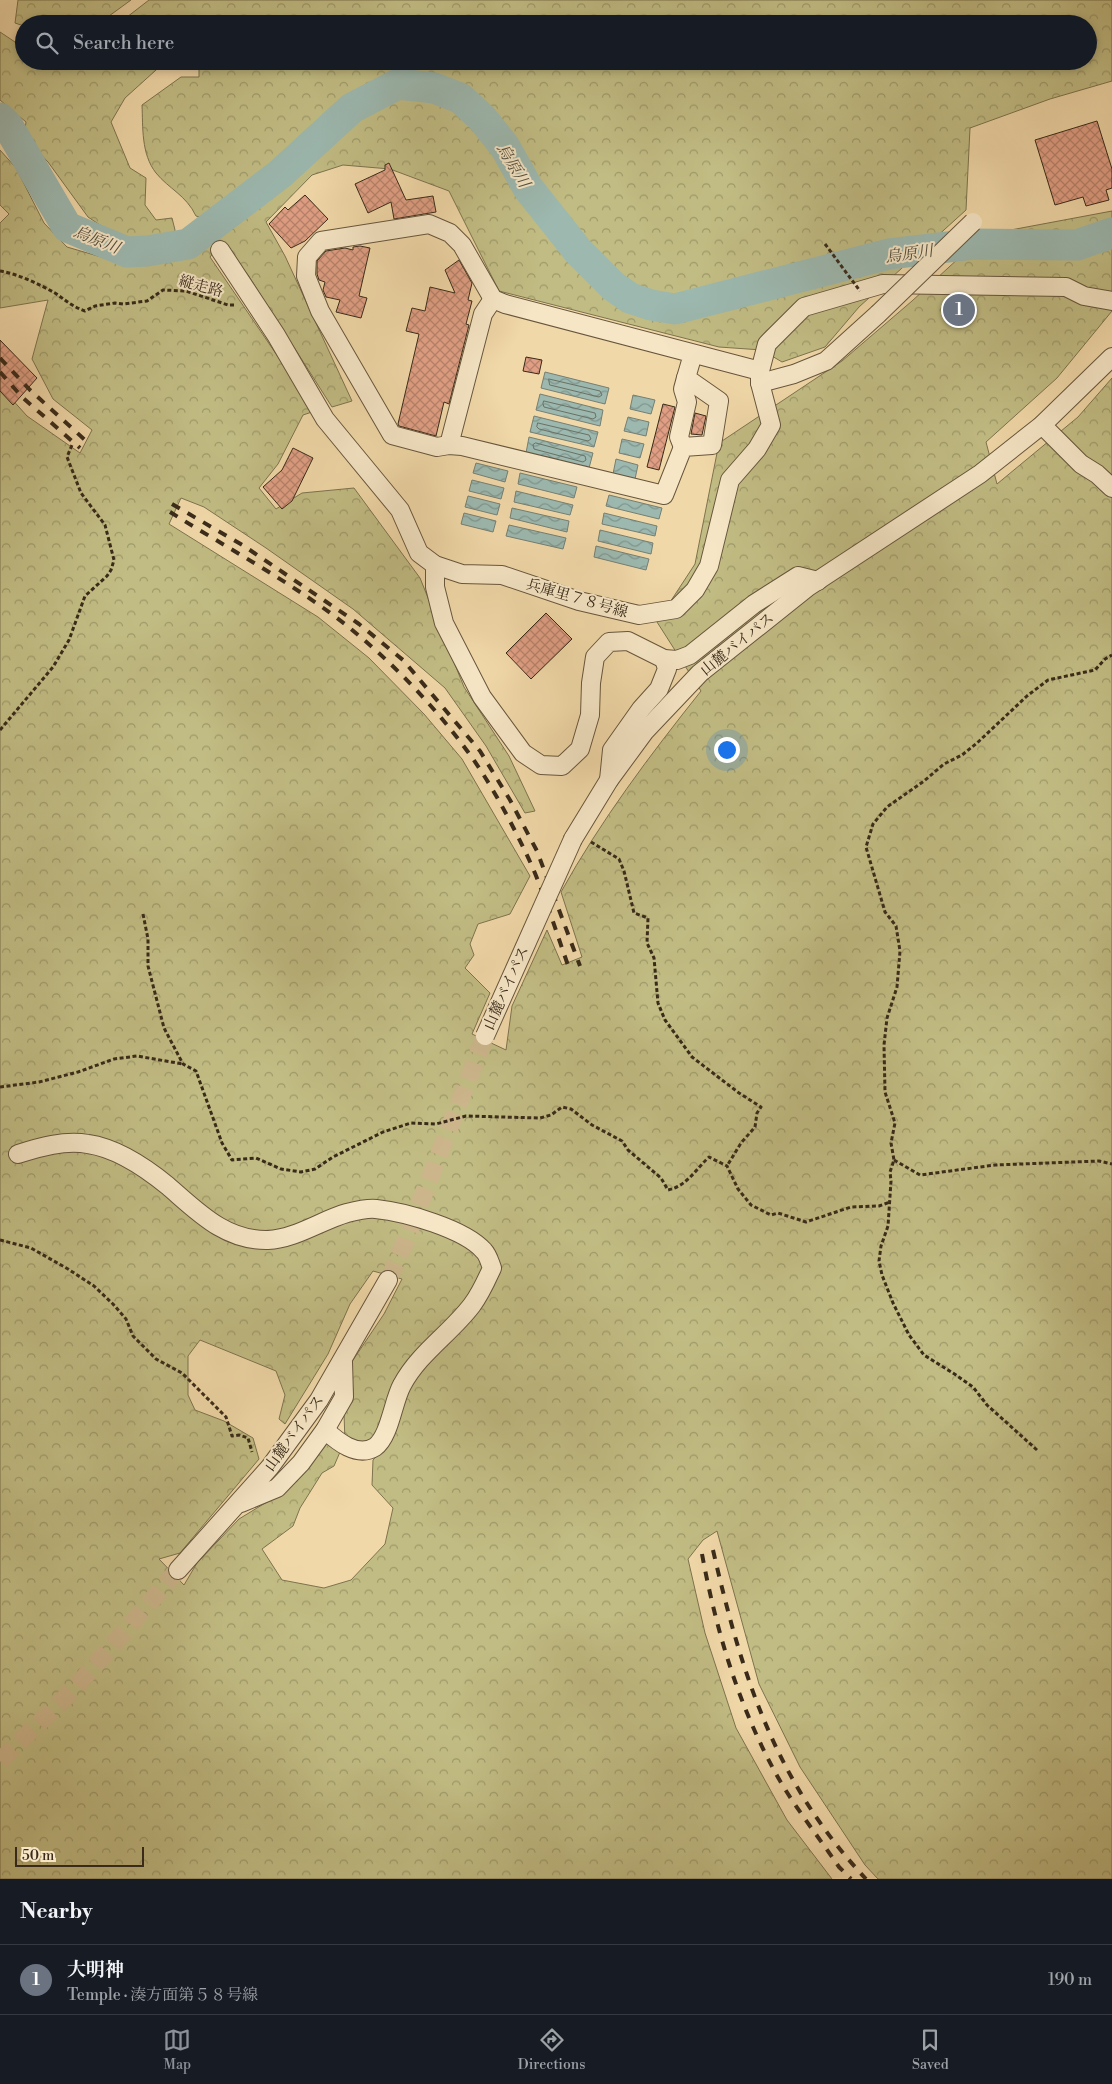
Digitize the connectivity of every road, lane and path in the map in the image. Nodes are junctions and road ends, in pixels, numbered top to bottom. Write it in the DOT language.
graph roads {
  1 [pos="973,222"];
  2 [pos="825,244"];
  3 [pos="220,250"];
  4 [pos="0,271"];
  5 [pos="860,291"];
  6 [pos="493,299"];
  7 [pos="1112,301"];
  8 [pos="256,304"];
  9 [pos="693,354"];
  10 [pos="1112,357"];
  11 [pos="760,377"];
  12 [pos="686,378"];
  13 [pos="1042,424"];
  14 [pos="72,445"];
  15 [pos="449,445"];
  16 [pos="683,447"];
  17 [pos="1112,488"];
  18 [pos="435,565"];
  19 [pos="818,581"];
  20 [pos="1112,656"];
  21 [pos="664,659"];
  22 [pos="0,730"];
  23 [pos="609,780"];
  24 [pos="580,840"];
  25 [pos="143,914"];
  26 [pos="485,1036"];
  27 [pos="183,1064"];
  28 [pos="0,1087"];
  29 [pos="18,1154"];
  30 [pos="894,1160"];
  31 [pos="1112,1164"];
  32 [pos="727,1166"];
  33 [pos="890,1202"];
  34 [pos="0,1240"];
  35 [pos="388,1280"];
  36 [pos="343,1362"];
  37 [pos="325,1430"];
  38 [pos="1037,1450"];
  39 [pos="252,1452"];
  40 [pos="239,1504"];
  41 [pos="178,1570"];
  1 -- 11 [label="street, bridge"];
  2 -- 5 [label="path, bridge"];
  3 -- 8 [label="street"];
  4 -- 8 [label="path, 縦走路"];
  5 -- 7 [label="street, 兵庫里７８号線"];
  5 -- 11 [label="street, 兵庫里７８号線"];
  6 -- 9 [label="street"];
  6 -- 15 [label="street"];
  6 -- 15 [label="street"];
  8 -- 18 [label="street"];
  9 -- 11 [label="street"];
  9 -- 12 [label="street"];
  10 -- 13 [label="street, 山麓バイパス"];
  11 -- 18 [label="street, 兵庫里７８号線"];
  12 -- 16 [label="street"];
  12 -- 16 [label="street"];
  13 -- 17 [label="street"];
  13 -- 19 [label="street, 山麓バイパス"];
  14 -- 22 [label="path"];
  15 -- 16 [label="street"];
  18 -- 21 [label="street"];
  19 -- 21 [label="street"];
  19 -- 23 [label="street, 山麓バイパス"];
  20 -- 30 [label="path"];
  21 -- 23 [label="street"];
  23 -- 24 [label="street, 山麓バイパス"];
  24 -- 26 [label="street, 山麓バイパス, bridge"];
  24 -- 32 [label="path"];
  25 -- 27 [label="path"];
  27 -- 28 [label="path"];
  27 -- 32 [label="path"];
  29 -- 37 [label="street"];
  30 -- 31 [label="path"];
  30 -- 33 [label="path"];
  32 -- 33 [label="path"];
  33 -- 38 [label="path"];
  34 -- 39 [label="path"];
  35 -- 36 [label="street, 山麓バイパス"];
  36 -- 37 [label="street"];
  36 -- 40 [label="street, 山麓バイパス"];
  37 -- 40 [label="street"];
  40 -- 41 [label="street, 山麓バイパス"];
}
